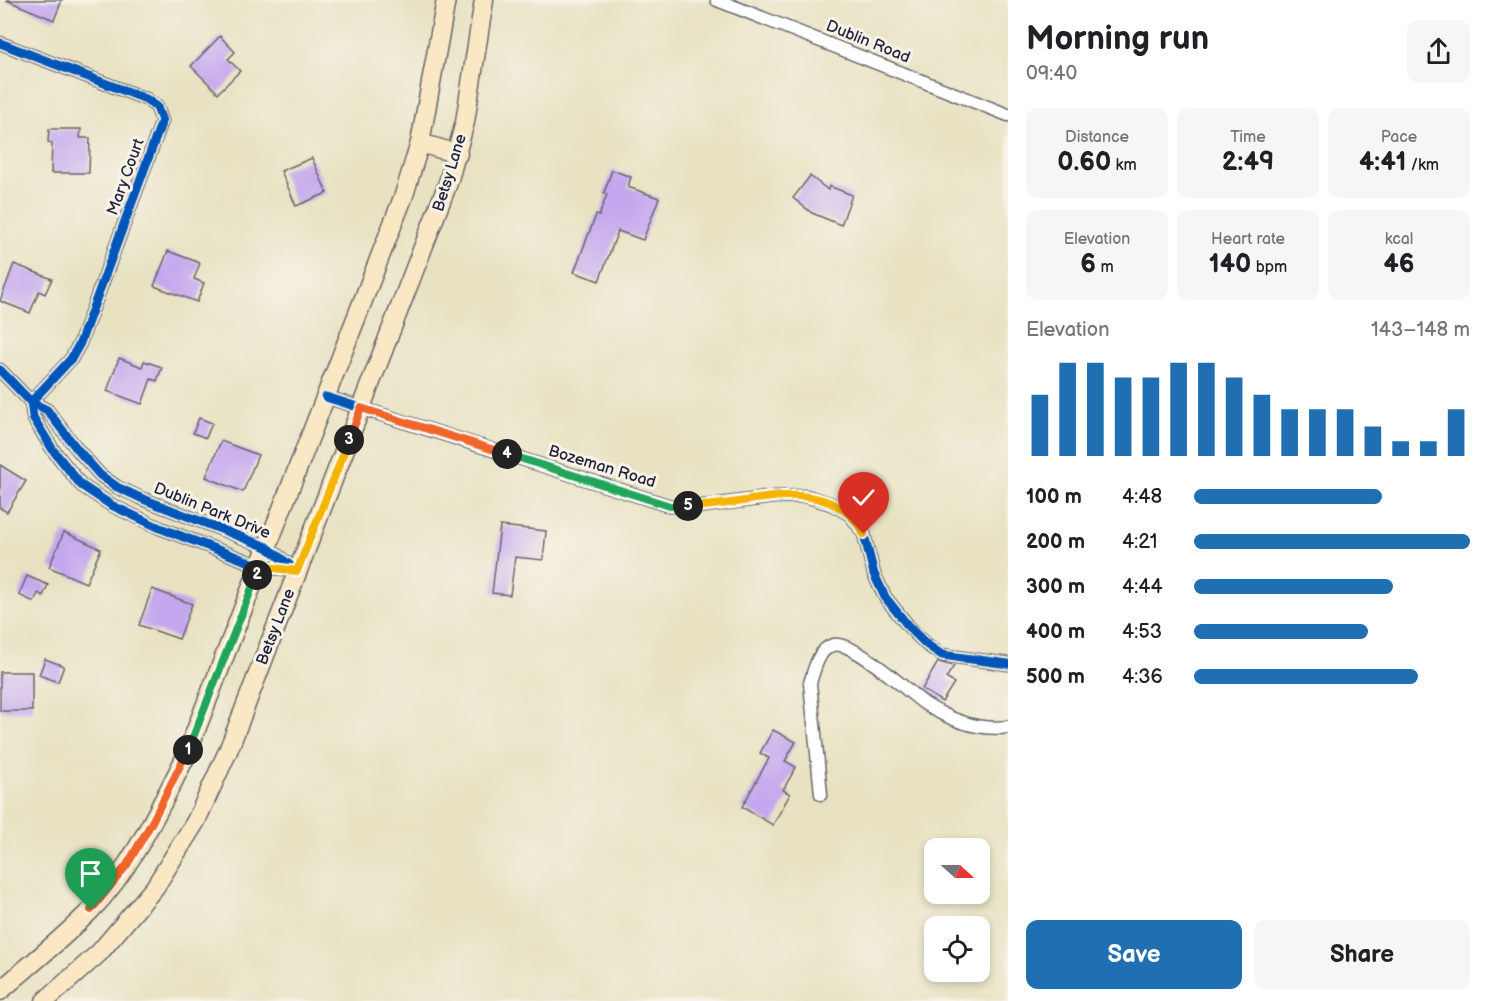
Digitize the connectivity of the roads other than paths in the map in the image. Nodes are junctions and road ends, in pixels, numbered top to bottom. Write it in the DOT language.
graph roads {
  1 [pos="446,0"];
  2 [pos="484,0"];
  3 [pos="717,0"];
  4 [pos="0,43"];
  5 [pos="1008,115"];
  6 [pos="420,143"];
  7 [pos="458,154"];
  8 [pos="0,370"];
  9 [pos="326,397"];
  10 [pos="31,402"];
  11 [pos="361,408"];
  12 [pos="107,479"];
  13 [pos="94,494"];
  14 [pos="198,520"];
  15 [pos="191,540"];
  16 [pos="267,547"];
  17 [pos="260,566"];
  18 [pos="297,571"];
  19 [pos="1008,664"];
  20 [pos="1008,727"];
  21 [pos="821,794"];
  22 [pos="0,991"];
  23 [pos="45,1001"];
  1 -- 6 [label="main road"];
  2 -- 7 [label="main road, Betsy Lane"];
  3 -- 5 [label="street, Dublin Road"];
  4 -- 10 [label="street, Mary Court"];
  6 -- 7 [label="main road"];
  6 -- 9 [label="main road"];
  7 -- 11 [label="main road, Betsy Lane"];
  8 -- 10 [label="street, Dublin Park Drive"];
  9 -- 11 [label="street, Bozeman Road"];
  9 -- 16 [label="main road"];
  10 -- 12 [label="street, Dublin Park Drive"];
  10 -- 13 [label="street, Dublin Park Drive"];
  11 -- 18 [label="main road, Betsy Lane"];
  11 -- 19 [label="street, Bozeman Road"];
  12 -- 13 [label="street"];
  12 -- 14 [label="street, Dublin Park Drive"];
  13 -- 15 [label="street, Dublin Park Drive"];
  14 -- 15 [label="street, Dublin Park Drive"];
  14 -- 16 [label="street, Dublin Park Drive"];
  15 -- 17 [label="street, Dublin Park Drive"];
  16 -- 17 [label="main road"];
  16 -- 18 [label="street, Dublin Park Drive"];
  17 -- 18 [label="street, Dublin Park Drive"];
  17 -- 22 [label="main road"];
  18 -- 23 [label="main road, Betsy Lane"];
  20 -- 21 [label="street"];
}
